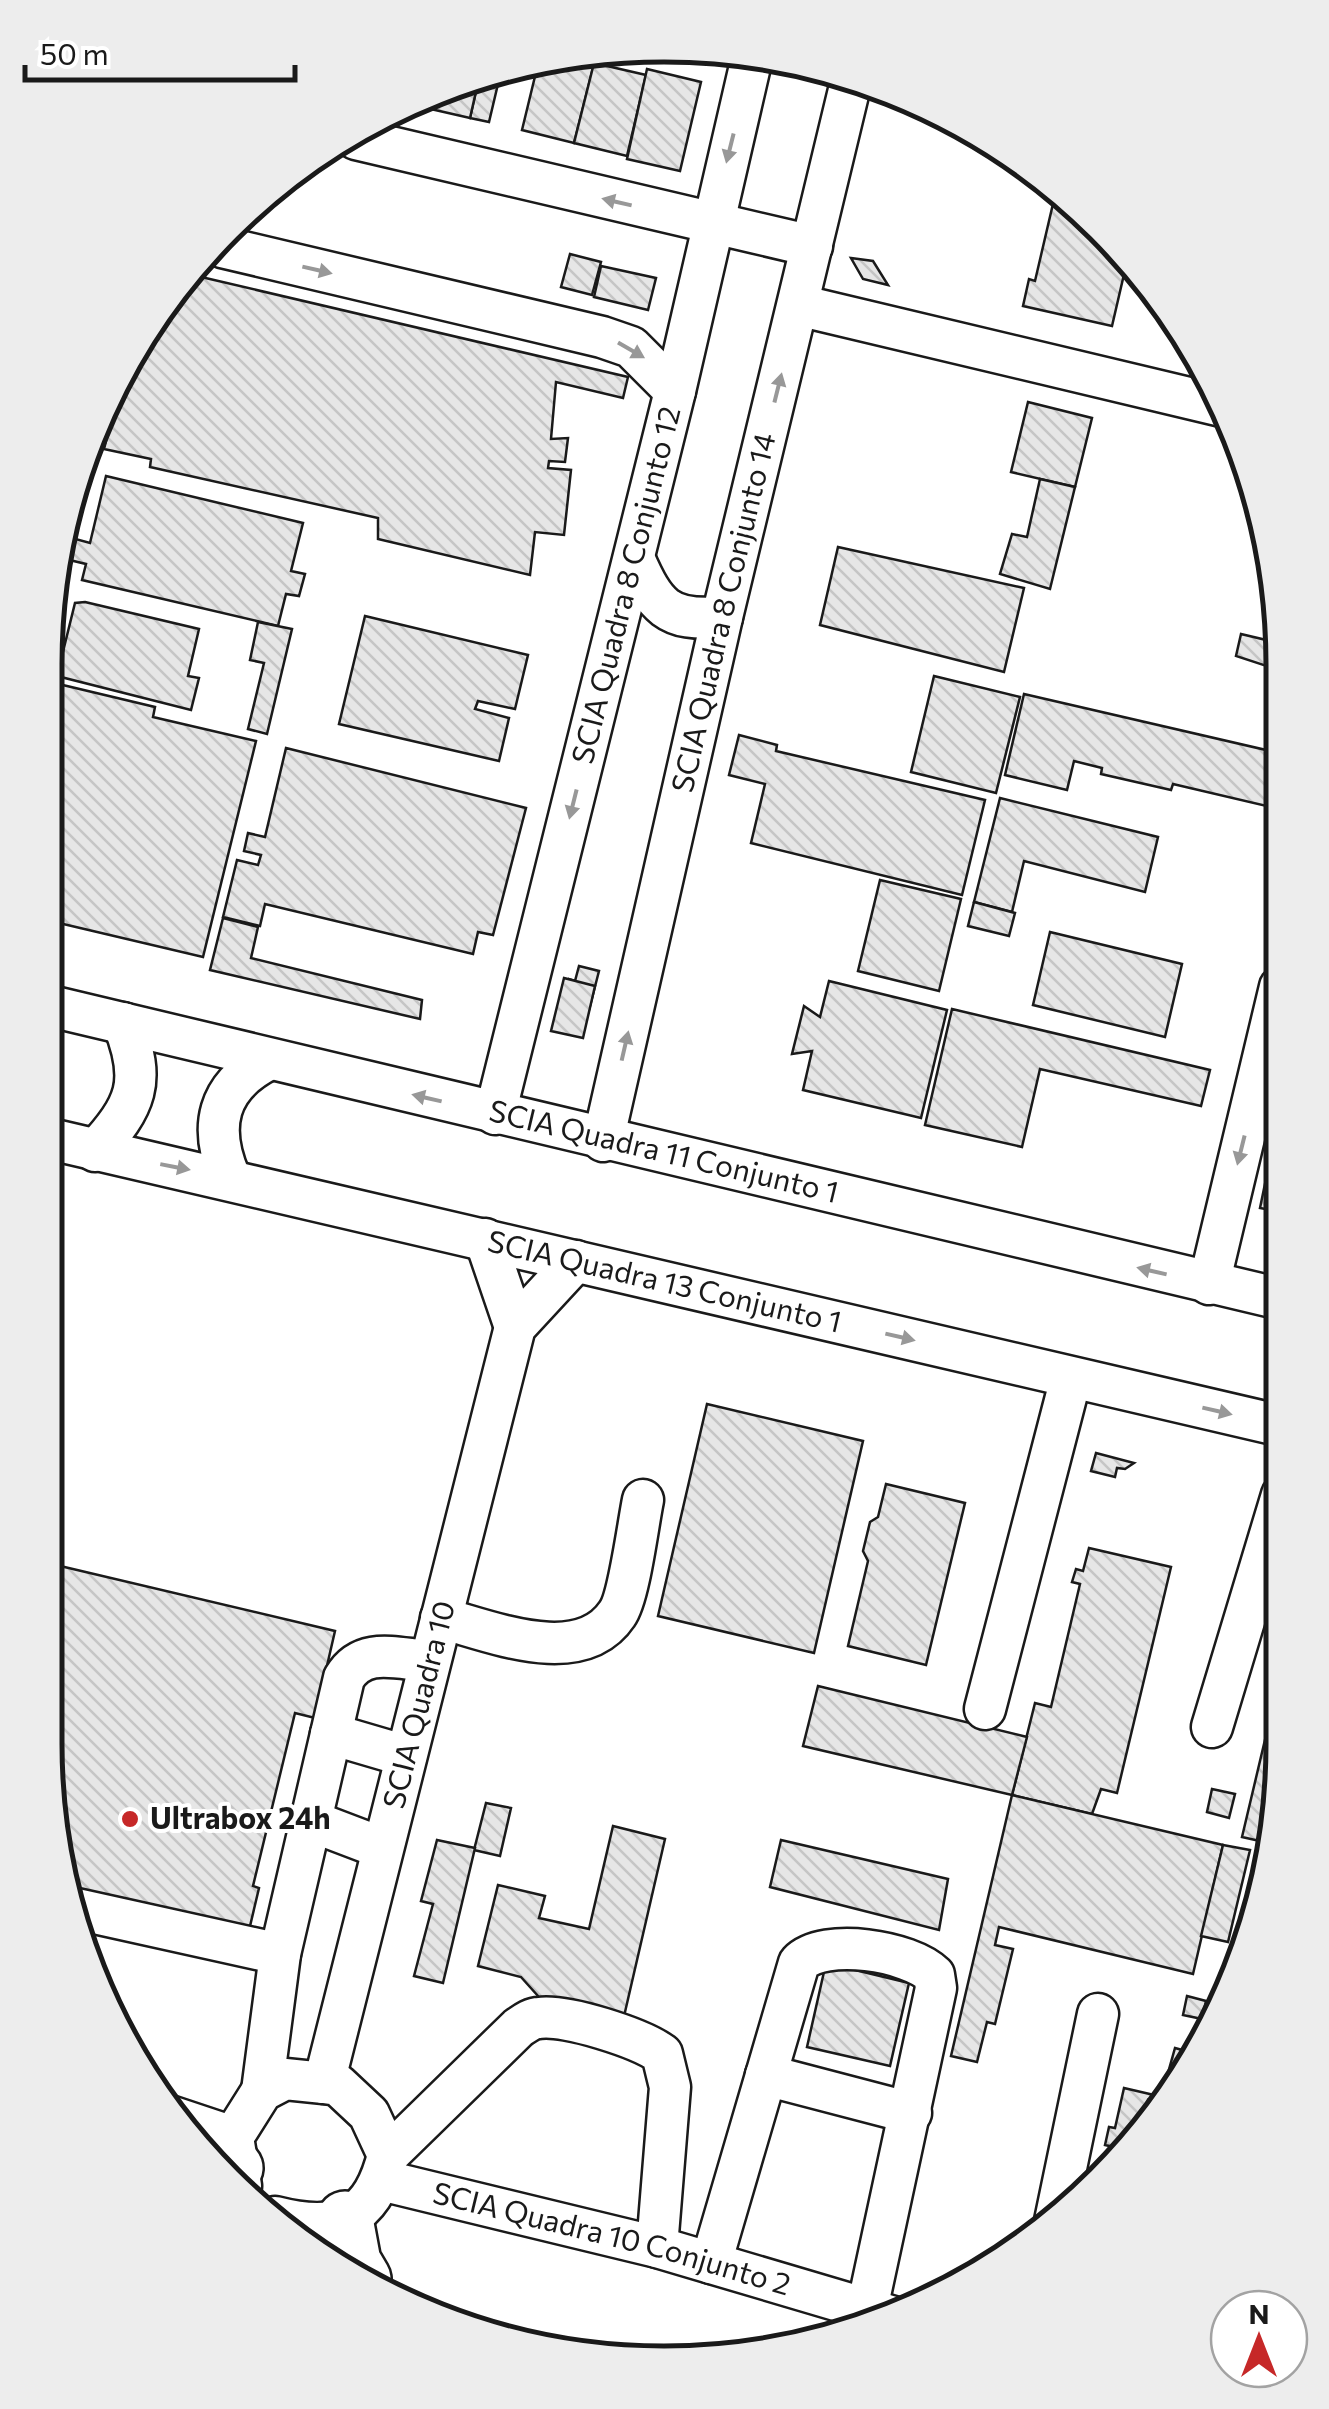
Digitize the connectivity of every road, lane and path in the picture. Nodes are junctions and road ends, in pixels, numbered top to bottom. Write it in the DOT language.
graph roads {
  1 [pos="749,69"];
  2 [pos="849,91"];
  3 [pos="367,142"];
  4 [pos="712,224"];
  5 [pos="812,246"];
  6 [pos="230,249"];
  7 [pos="798,305"];
  8 [pos="675,391"];
  9 [pos="1206,402"];
  10 [pos="634,558"];
  11 [pos="722,617"];
  12 [pos="62,1009"];
  13 [pos="123,1024"];
  14 [pos="1266,1046"];
  15 [pos="268,1060"];
  16 [pos="495,1114"];
  17 [pos="603,1141"];
  18 [pos="62,1142"];
  19 [pos="95,1151"];
  20 [pos="230,1178"];
  21 [pos="485,1239"];
  22 [pos="576,1261"];
  23 [pos="1209,1284"];
  24 [pos="1266,1297"];
  25 [pos="515,1327"];
  26 [pos="1071,1378"];
  27 [pos="1266,1422"];
  28 [pos="643,1500"];
  29 [pos="1266,1549"];
  30 [pos="441,1618"];
  31 [pos="429,1662"];
  32 [pos="985,1708"];
  33 [pos="1212,1727"];
  34 [pos="331,1734"];
  35 [pos="406,1756"];
  36 [pos="311,1821"];
  37 [pos="382,1848"];
  38 [pos="86,1911"];
  39 [pos="280,1954"];
  40 [pos="1098,2014"];
  41 [pos="766,2075"];
  42 [pos="324,2083"];
  43 [pos="262,2092"];
  44 [pos="911,2113"];
  45 [pos="235,2167"];
  46 [pos="372,2185"];
  47 [pos="1061,2197"];
  48 [pos="301,2224"];
  49 [pos="657,2247"];
  50 [pos="354,2260"];
  51 [pos="711,2262"];
  52 [pos="883,2306"];
  53 [pos="872,2310"];
  1 -- 4 [label="street, SCIA Quadra 8 Conjunto 12, one-way"];
  2 -- 5 [label="street, SCIA Quadra 8 Conjunto 14"];
  4 -- 3 [label="street, one-way"];
  4 -- 5 [label="street"];
  4 -- 8 [label="street, SCIA Quadra 8 Conjunto 12"];
  5 -- 7 [label="street, SCIA Quadra 8 Conjunto 14"];
  6 -- 8 [label="street, one-way"];
  7 -- 9 [label="street"];
  11 -- 7 [label="street, SCIA Quadra 8 Conjunto 14, one-way"];
  8 -- 10 [label="street, SCIA Quadra 8 Conjunto 12"];
  10 -- 11 [label="street"];
  10 -- 16 [label="street, SCIA Quadra 8 Conjunto 12, one-way"];
  17 -- 11 [label="street, SCIA Quadra 8 Conjunto 14, one-way"];
  12 -- 13 [label="street, SCIA Quadra 11 Conjunto 1"];
  13 -- 15 [label="street, SCIA Quadra 11 Conjunto 1"];
  13 -- 19 [label="street"];
  14 -- 23 [label="street, one-way"];
  16 -- 15 [label="street, SCIA Quadra 11 Conjunto 1, one-way"];
  15 -- 20 [label="street"];
  16 -- 17 [label="street, SCIA Quadra 11 Conjunto 1"];
  23 -- 17 [label="street, SCIA Quadra 11 Conjunto 1, one-way"];
  18 -- 19 [label="street, SCIA Quadra 13 Conjunto 1"];
  19 -- 20 [label="street, SCIA Quadra 13 Conjunto 1, one-way"];
  20 -- 21 [label="street, SCIA Quadra 13 Conjunto 1"];
  21 -- 22 [label="street, SCIA Quadra 13 Conjunto 1"];
  21 -- 25 [label="street"];
  22 -- 25 [label="street, SCIA Quadra 10"];
  22 -- 26 [label="street, SCIA Quadra 13 Conjunto 1, one-way"];
  23 -- 24 [label="street, SCIA Quadra 11 Conjunto 1"];
  25 -- 30 [label="street, SCIA Quadra 10"];
  26 -- 27 [label="street, SCIA Quadra 13 Conjunto 1, one-way"];
  26 -- 32 [label="street"];
  28 -- 30 [label="street"];
  29 -- 33 [label="street"];
  30 -- 31 [label="street, SCIA Quadra 10"];
  31 -- 34 [label="street"];
  31 -- 35 [label="street, SCIA Quadra 10"];
  34 -- 35 [label="street"];
  34 -- 36 [label="street"];
  35 -- 37 [label="street, SCIA Quadra 10"];
  36 -- 37 [label="street"];
  36 -- 39 [label="street"];
  37 -- 42 [label="street, SCIA Quadra 10"];
  38 -- 39 [label="street"];
  39 -- 43 [label="street"];
  40 -- 47 [label="street"];
  41 -- 44 [label="street"];
  41 -- 44 [label="street"];
  41 -- 51 [label="street"];
  42 -- 43 [label="street"];
  42 -- 46 [label="street"];
  43 -- 45 [label="street"];
  44 -- 52 [label="street"];
  46 -- 48 [label="street, SCIA Quadra 10 Conjunto 2"];
  46 -- 49 [label="street, SCIA Quadra 10 Conjunto 2"];
  46 -- 49 [label="street"];
  46 -- 50 [label="highway"];
  49 -- 51 [label="street, SCIA Quadra 10 Conjunto 2"];
  51 -- 53 [label="street, SCIA Quadra 10 Conjunto 2"];
}
